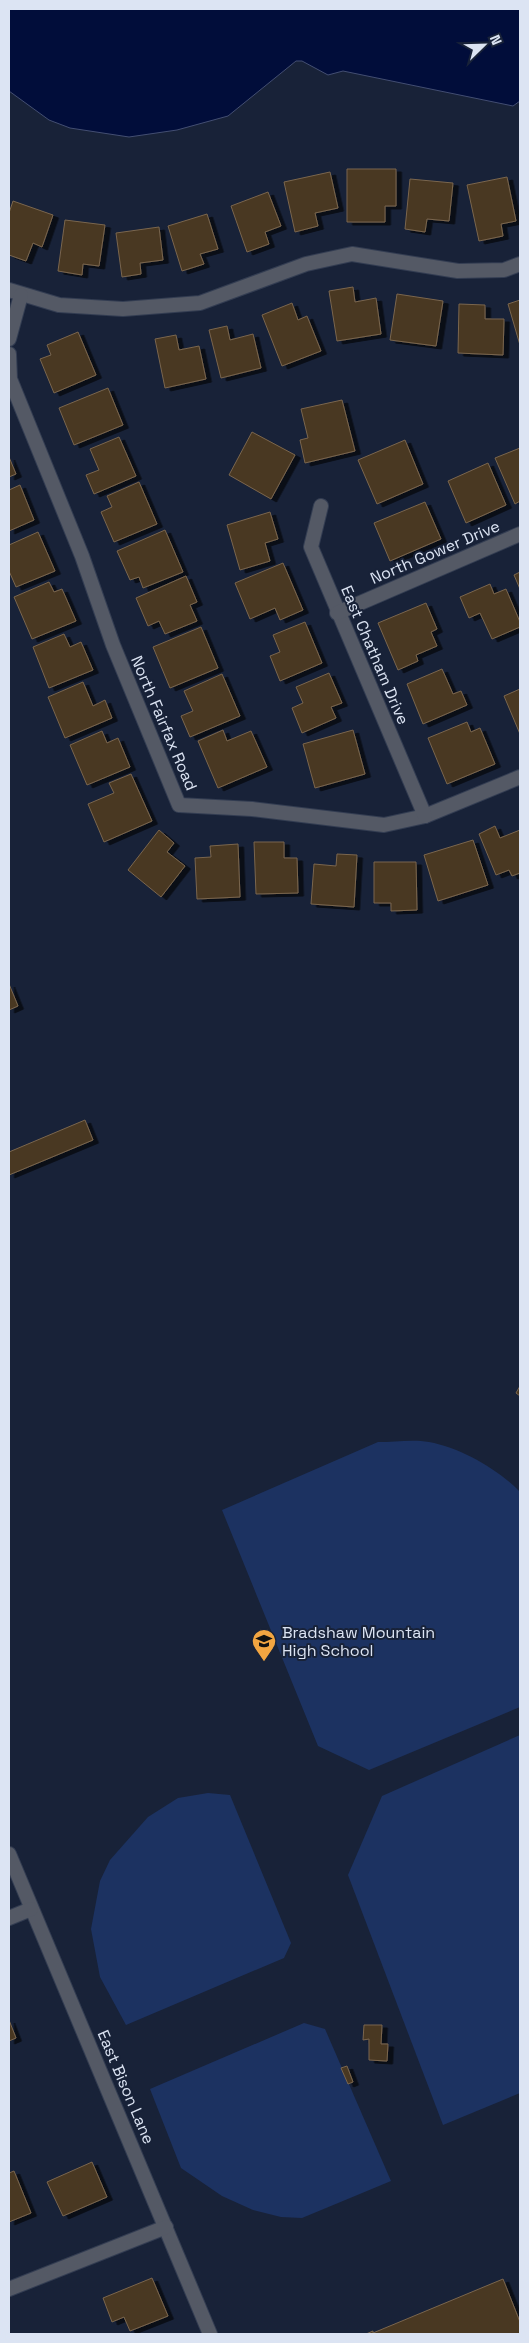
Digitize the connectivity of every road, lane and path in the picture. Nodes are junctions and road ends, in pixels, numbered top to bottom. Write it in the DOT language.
graph roads {
  1 [pos="520,264"];
  2 [pos="15,292"];
  3 [pos="9,339"];
  4 [pos="9,354"];
  5 [pos="321,506"];
  6 [pos="520,534"];
  7 [pos="337,613"];
  8 [pos="520,777"];
  9 [pos="425,816"];
  10 [pos="9,1854"];
  11 [pos="32,1909"];
  12 [pos="9,1918"];
  13 [pos="166,2227"];
  14 [pos="9,2289"];
  15 [pos="210,2334"];
  1 -- 2 [label="street"];
  2 -- 3 [label="street"];
  4 -- 9 [label="street, North Fairfax Road"];
  5 -- 7 [label="street, East Chatham Drive"];
  6 -- 7 [label="street, North Gower Drive"];
  7 -- 9 [label="street, East Chatham Drive"];
  8 -- 9 [label="street, North Fairfax Road"];
  10 -- 11 [label="street, East Bison Lane"];
  11 -- 12 [label="street"];
  11 -- 13 [label="street, East Bison Lane"];
  13 -- 14 [label="street"];
  13 -- 15 [label="street, East Bison Lane"];
}
